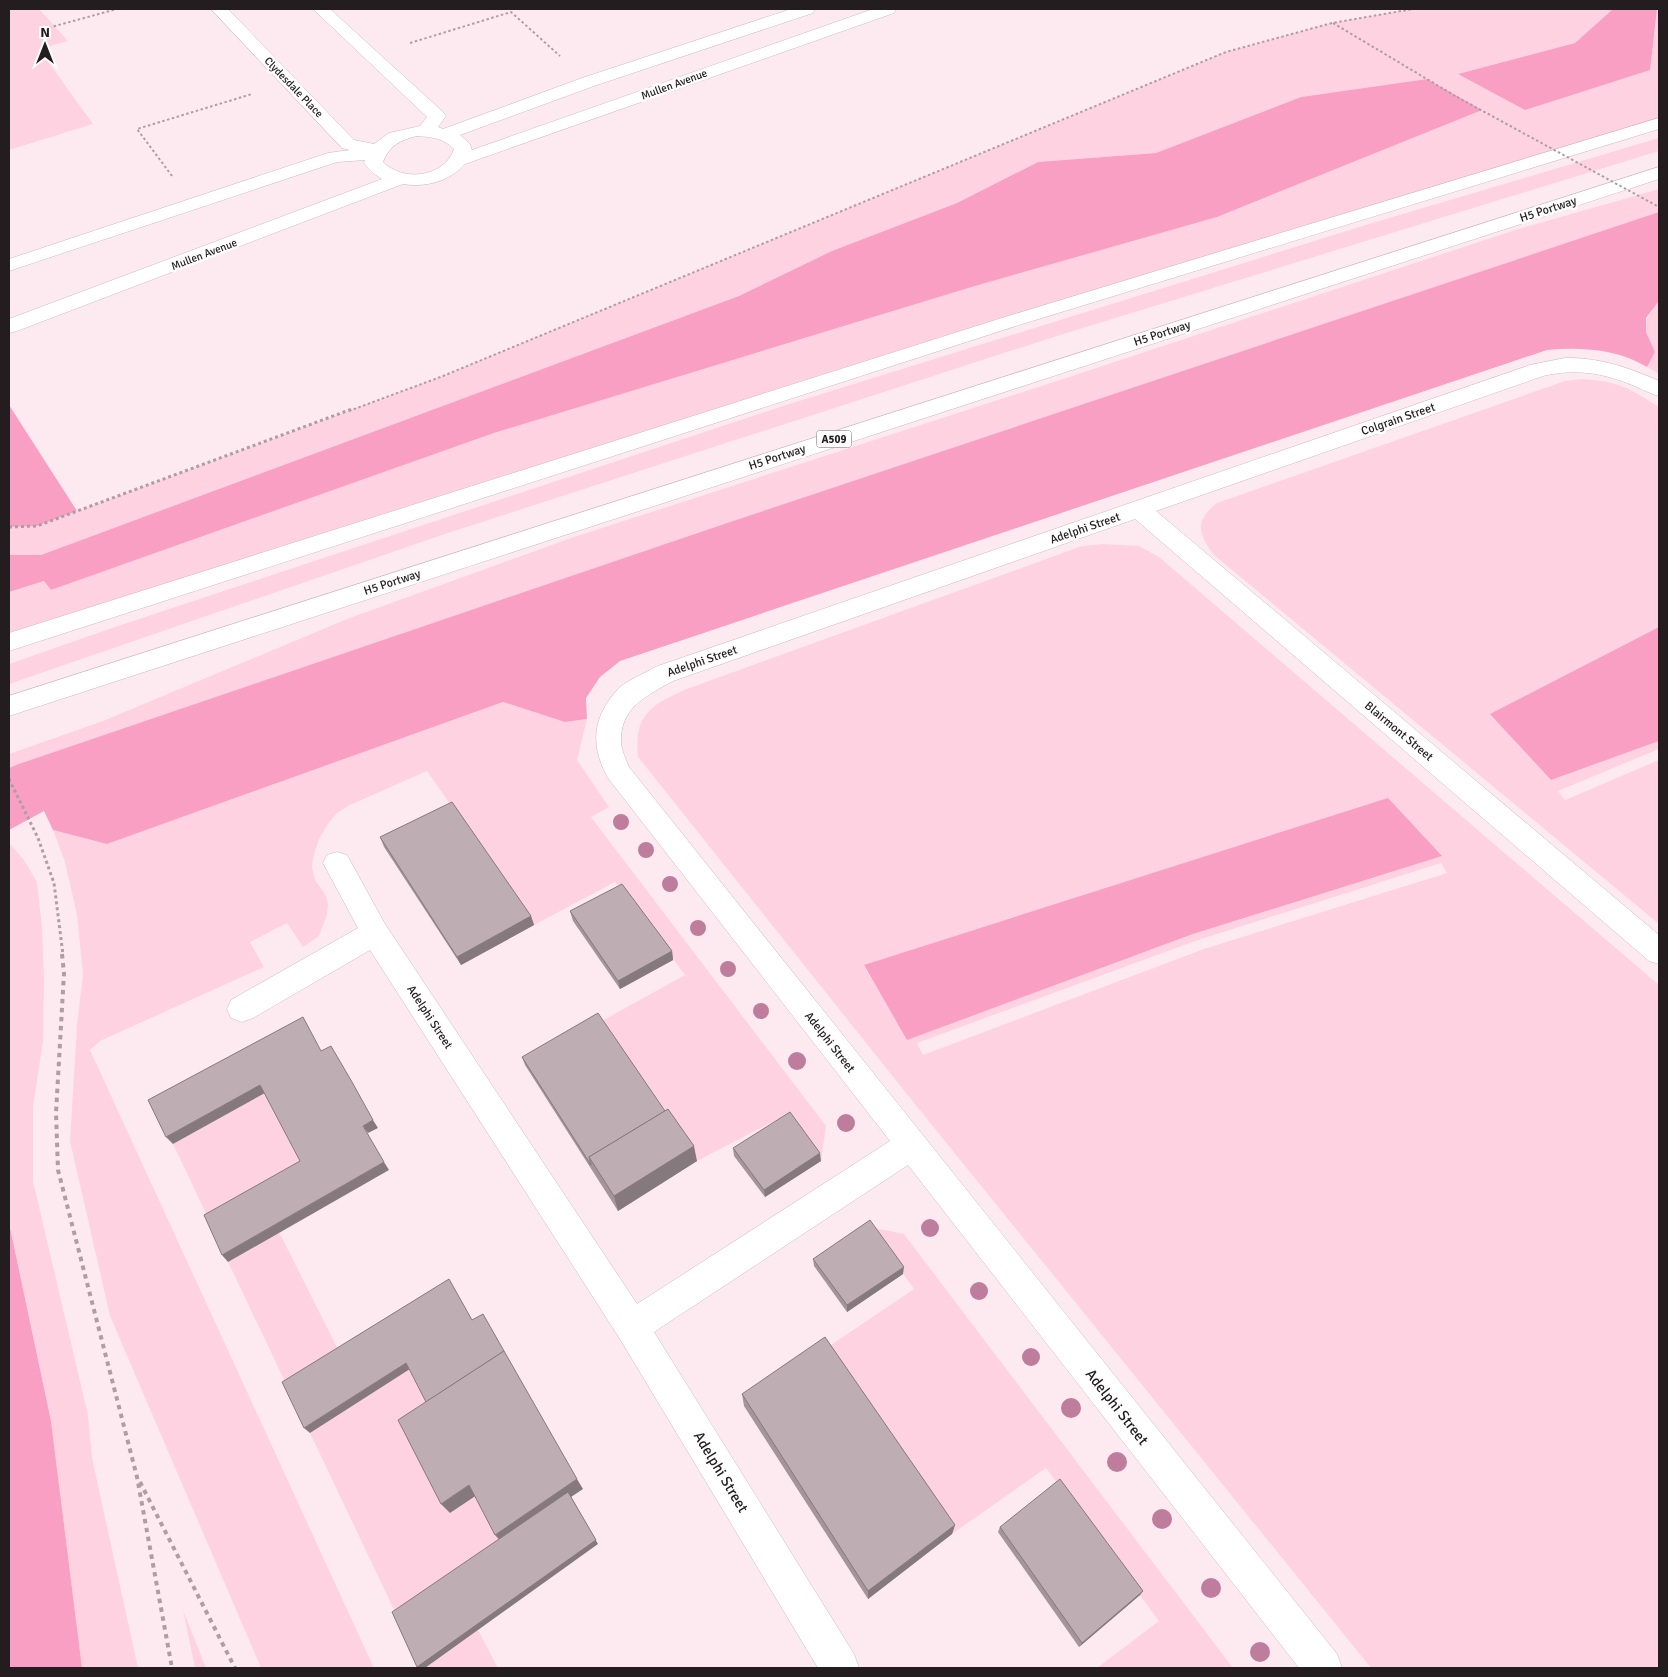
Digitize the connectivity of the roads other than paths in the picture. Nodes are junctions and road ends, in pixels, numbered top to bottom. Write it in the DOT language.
graph roads {
  1 [pos="219,9"];
  2 [pos="321,9"];
  3 [pos="807,9"];
  4 [pos="888,9"];
  5 [pos="1659,122"];
  6 [pos="425,131"];
  7 [pos="445,134"];
  8 [pos="377,152"];
  9 [pos="461,160"];
  10 [pos="1659,172"];
  11 [pos="400,179"];
  12 [pos="9,265"];
  13 [pos="9,325"];
  14 [pos="1659,389"];
  15 [pos="1138,509"];
  16 [pos="9,642"];
  17 [pos="9,706"];
  18 [pos="337,863"];
  19 [pos="375,933"];
  20 [pos="1659,952"];
  21 [pos="242,1009"];
  22 [pos="911,1145"];
  23 [pos="632,1327"];
  24 [pos="840,1668"];
  25 [pos="1323,1668"];
  1 -- 8 [label="street, Clydesdale Place"];
  2 -- 6 [label="street"];
  3 -- 7 [label="street"];
  4 -- 9 [label="street, Mullen Avenue"];
  5 -- 16 [label="street"];
  6 -- 7 [label="street"];
  6 -- 8 [label="street"];
  7 -- 9 [label="street"];
  8 -- 11 [label="street"];
  8 -- 12 [label="street"];
  9 -- 11 [label="street, Mullen Avenue"];
  10 -- 17 [label="street, H5 Portway / A509"];
  11 -- 13 [label="street, Mullen Avenue"];
  14 -- 15 [label="street, Colgrain Street"];
  15 -- 20 [label="street, Blairmont Street"];
  15 -- 22 [label="street, Adelphi Street"];
  18 -- 19 [label="street, Adelphi Street"];
  19 -- 21 [label="street"];
  19 -- 23 [label="street, Adelphi Street"];
  22 -- 23 [label="street"];
  22 -- 25 [label="street, Adelphi Street"];
  23 -- 24 [label="street, Adelphi Street"];
}
